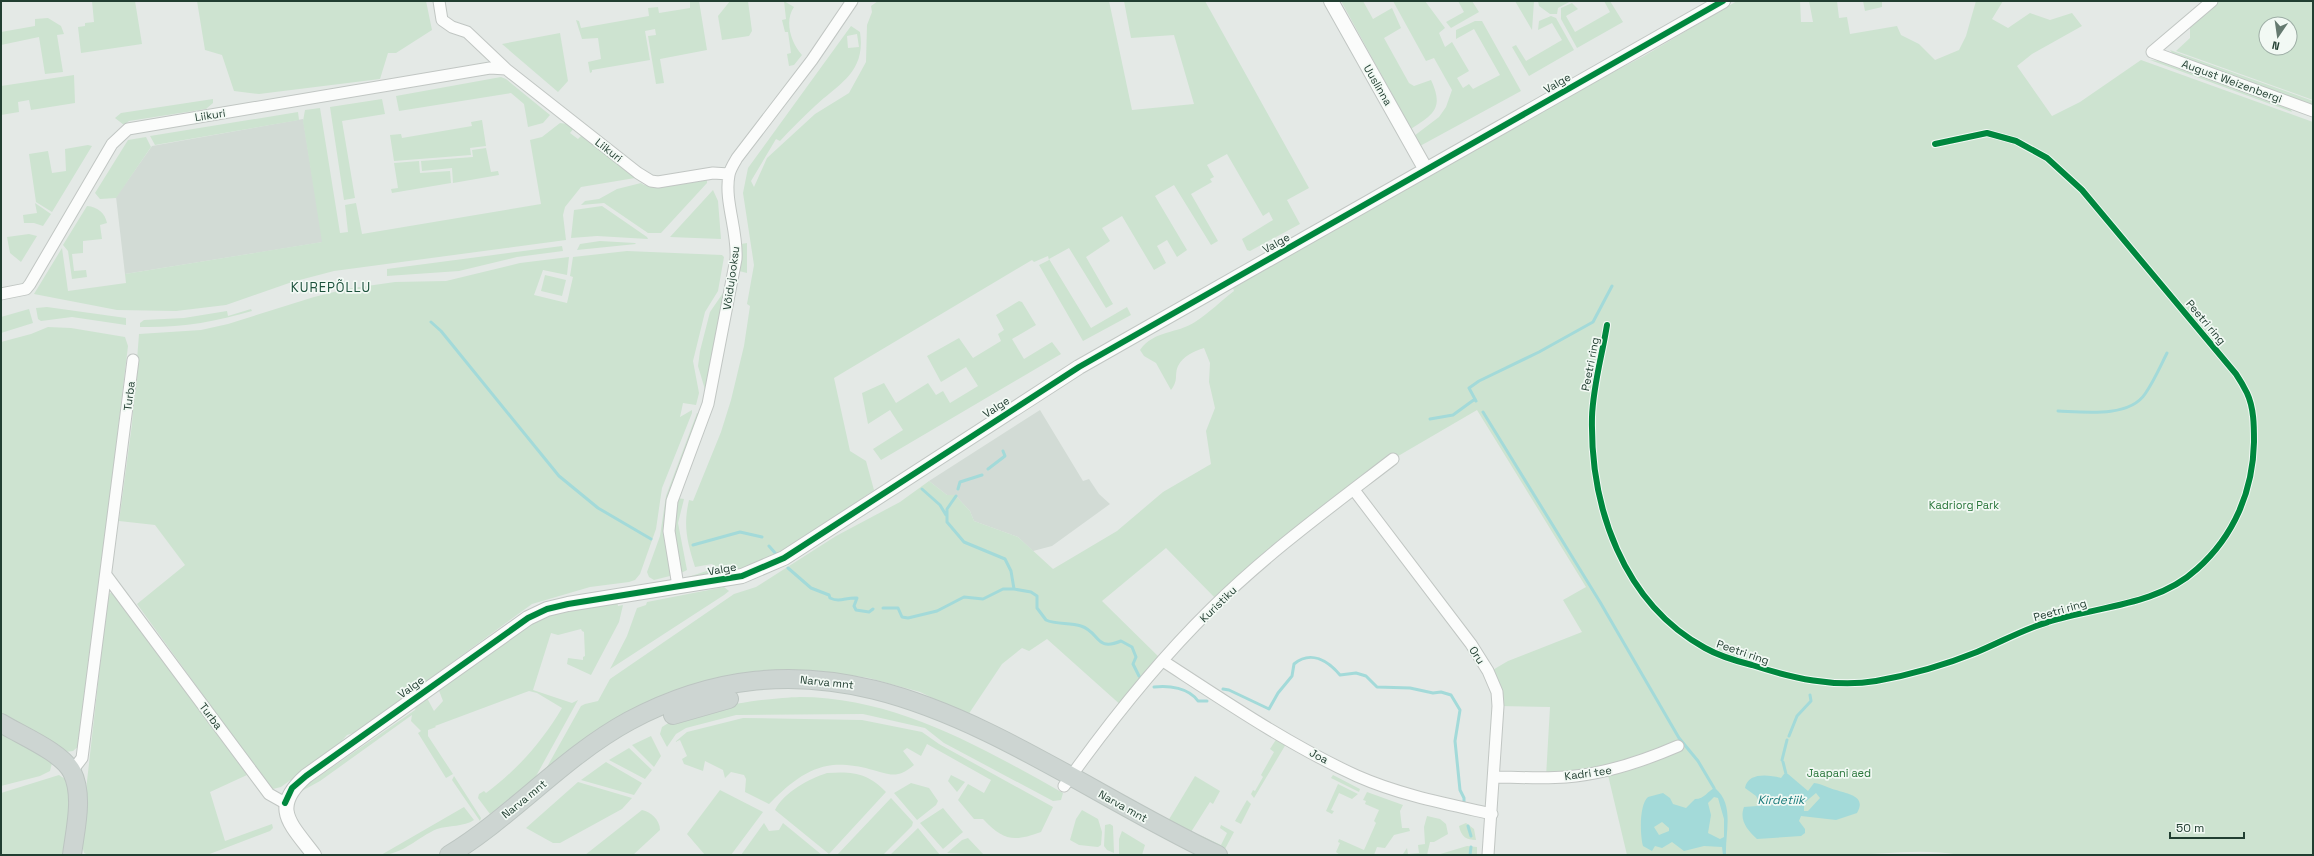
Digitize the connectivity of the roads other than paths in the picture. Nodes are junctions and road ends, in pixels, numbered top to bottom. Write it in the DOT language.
graph roads {
  1 [pos="439,1"];
  2 [pos="852,1"];
  3 [pos="1331,1"];
  4 [pos="1723,1"];
  5 [pos="2212,1"];
  6 [pos="506,68"];
  7 [pos="2313,111"];
  8 [pos="1426,170"];
  9 [pos="729,174"];
  10 [pos="1,294"];
  11 [pos="133,360"];
  12 [pos="1393,459"];
  13 [pos="1354,490"];
  14 [pos="106,575"];
  15 [pos="678,586"];
  16 [pos="1163,661"];
  17 [pos="1,723"];
  18 [pos="1678,746"];
  19 [pos="72,771"];
  20 [pos="1495,777"];
  21 [pos="1067,782"];
  22 [pos="285,803"];
  23 [pos="1492,814"];
  24 [pos="72,855"];
  25 [pos="314,855"];
  26 [pos="449,855"];
  27 [pos="471,855"];
  28 [pos="1193,855"];
  29 [pos="1218,855"];
  30 [pos="1488,855"];
  1 -- 6 [label="street, Liikuri"];
  2 -- 9 [label="street, Võidujooksu"];
  3 -- 8 [label="street, Uuslinna"];
  4 -- 8 [label="street, Valge"];
  5 -- 7 [label="street, August Weizenbergi"];
  6 -- 9 [label="street, Liikuri"];
  6 -- 10 [label="street, Liikuri"];
  8 -- 15 [label="street, Valge"];
  9 -- 15 [label="street, Võidujooksu"];
  11 -- 14 [label="street, Turba"];
  12 -- 13 [label="street, Kuristiku"];
  13 -- 16 [label="street, Kuristiku"];
  13 -- 20 [label="street, Oru"];
  14 -- 19 [label="street, Turba"];
  14 -- 22 [label="street, Turba"];
  15 -- 22 [label="street, Valge"];
  16 -- 21 [label="street, Kuristiku"];
  16 -- 23 [label="street, Joa"];
  17 -- 19 [label="main road"];
  18 -- 20 [label="street, Kadri tee"];
  19 -- 24 [label="main road"];
  20 -- 23 [label="street, Oru"];
  21 -- 26 [label="main road, Narva mnt"];
  21 -- 27 [label="main road, Narva mnt"];
  21 -- 28 [label="main road, Narva mnt"];
  21 -- 29 [label="main road, Narva mnt"];
  22 -- 25 [label="street"];
  23 -- 30 [label="street, Oru"];
}
